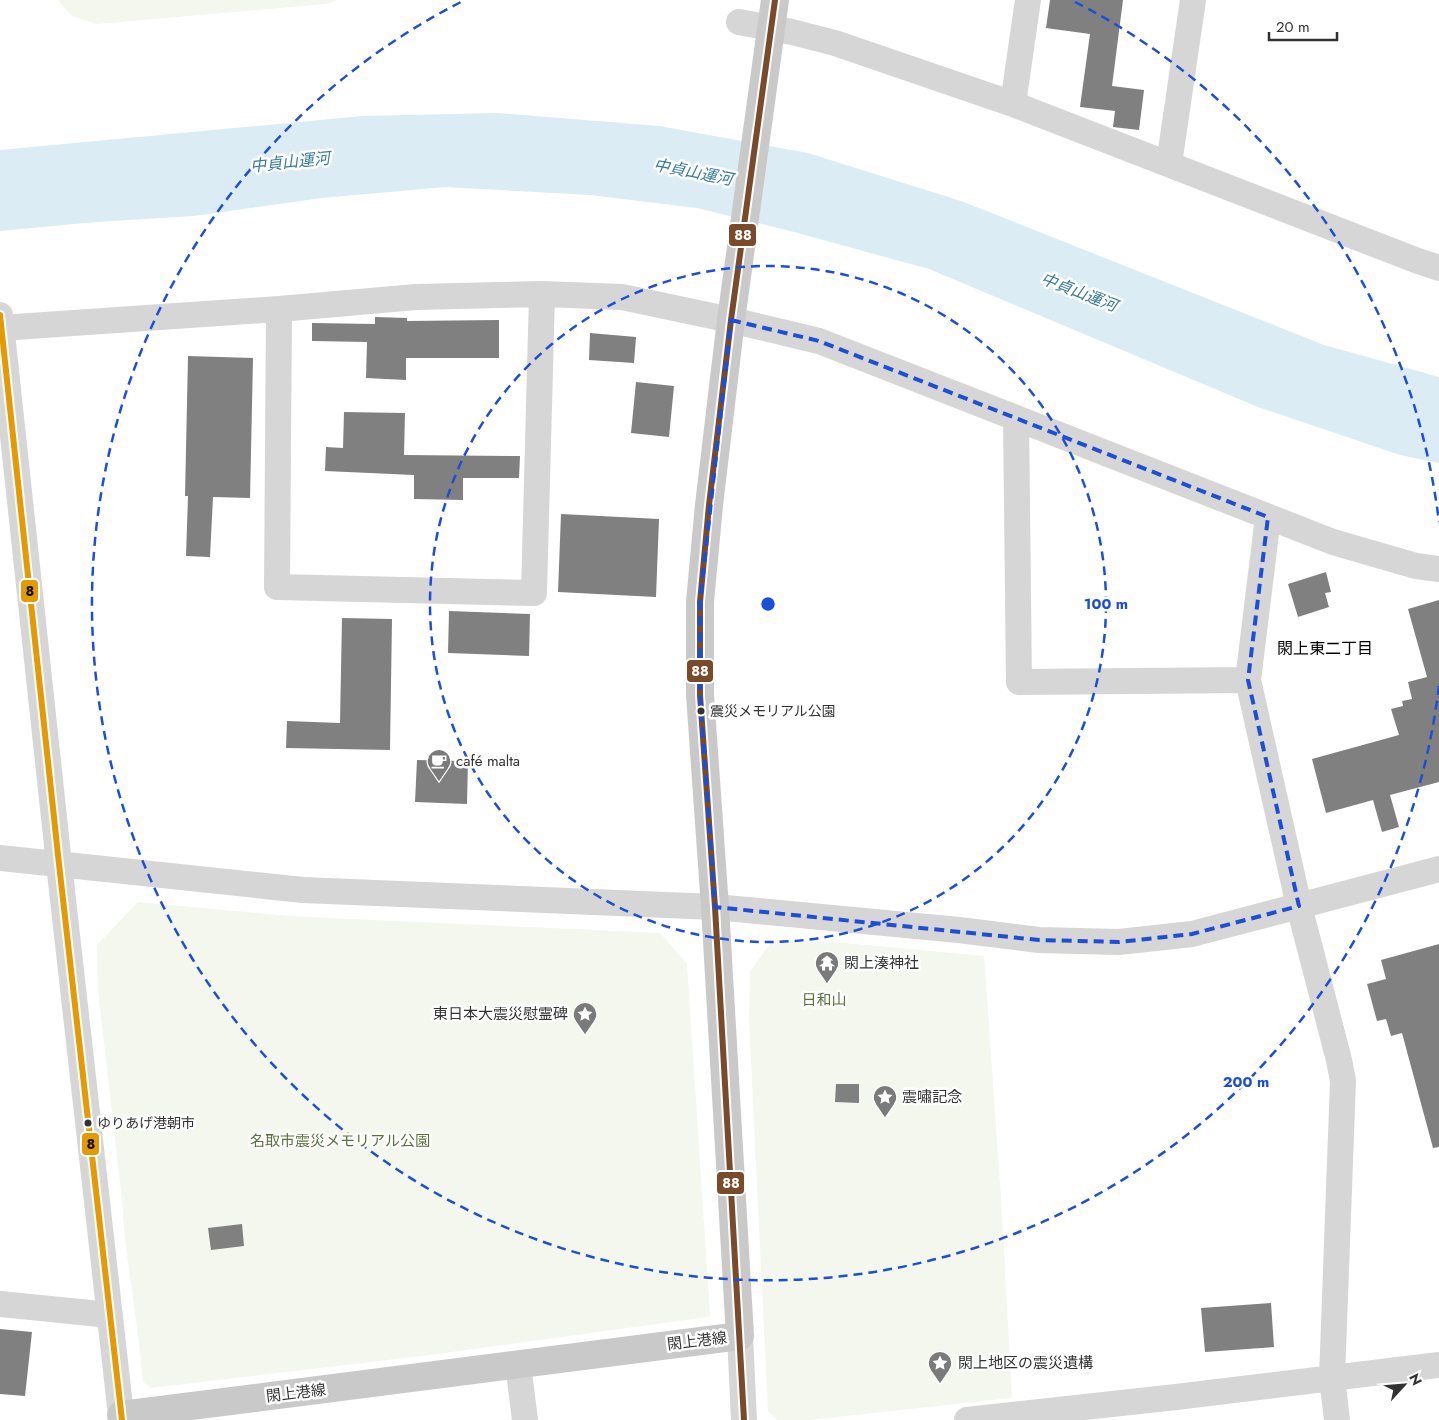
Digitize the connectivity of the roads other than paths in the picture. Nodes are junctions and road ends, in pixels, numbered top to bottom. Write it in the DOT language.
graph roads {
  1 [pos="775,0"];
  2 [pos="1028,0"];
  3 [pos="1193,0"];
  4 [pos="739,22"];
  5 [pos="771,29"];
  6 [pos="1013,104"];
  7 [pos="1168,164"];
  8 [pos="1439,268"];
  9 [pos="542,294"];
  10 [pos="279,309"];
  11 [pos="731,320"];
  12 [pos="0,324"];
  13 [pos="1016,418"];
  14 [pos="1268,517"];
  15 [pos="1439,569"];
  16 [pos="1248,680"];
  17 [pos="0,858"];
  18 [pos="59,864"];
  19 [pos="1439,869"];
  20 [pos="1299,906"];
  21 [pos="715,907"];
  22 [pos="0,1304"];
  23 [pos="110,1315"];
  24 [pos="740,1336"];
  25 [pos="518,1364"];
  26 [pos="1439,1365"];
  27 [pos="1332,1378"];
  28 [pos="1022,1417"];
  29 [pos="122,1418"];
  30 [pos="525,1420"];
  31 [pos="744,1420"];
  32 [pos="967,1420"];
  33 [pos="1337,1420"];
  1 -- 5 [label="main road"];
  2 -- 6 [label="street"];
  3 -- 7 [label="street"];
  4 -- 5 [label="street"];
  5 -- 6 [label="street"];
  5 -- 11 [label="main road, 閖上港線"];
  6 -- 7 [label="street"];
  7 -- 8 [label="street"];
  9 -- 10 [label="street"];
  9 -- 10 [label="street"];
  9 -- 11 [label="street"];
  10 -- 12 [label="street"];
  11 -- 13 [label="street"];
  11 -- 21 [label="main road, 閖上港線"];
  12 -- 18 [label="street"];
  13 -- 14 [label="street"];
  13 -- 16 [label="street"];
  14 -- 15 [label="street"];
  14 -- 16 [label="street"];
  16 -- 20 [label="street"];
  17 -- 18 [label="street"];
  18 -- 21 [label="street"];
  18 -- 23 [label="street"];
  19 -- 20 [label="street"];
  20 -- 21 [label="street"];
  20 -- 27 [label="street"];
  21 -- 24 [label="main road, 閖上港線"];
  22 -- 23 [label="street"];
  23 -- 29 [label="street"];
  24 -- 25 [label="main road, 閖上港線"];
  24 -- 31 [label="street"];
  25 -- 29 [label="main road, 閖上港線"];
  25 -- 30 [label="street"];
  26 -- 27 [label="street"];
  27 -- 28 [label="street"];
  27 -- 33 [label="street"];
  28 -- 32 [label="street"];
}
